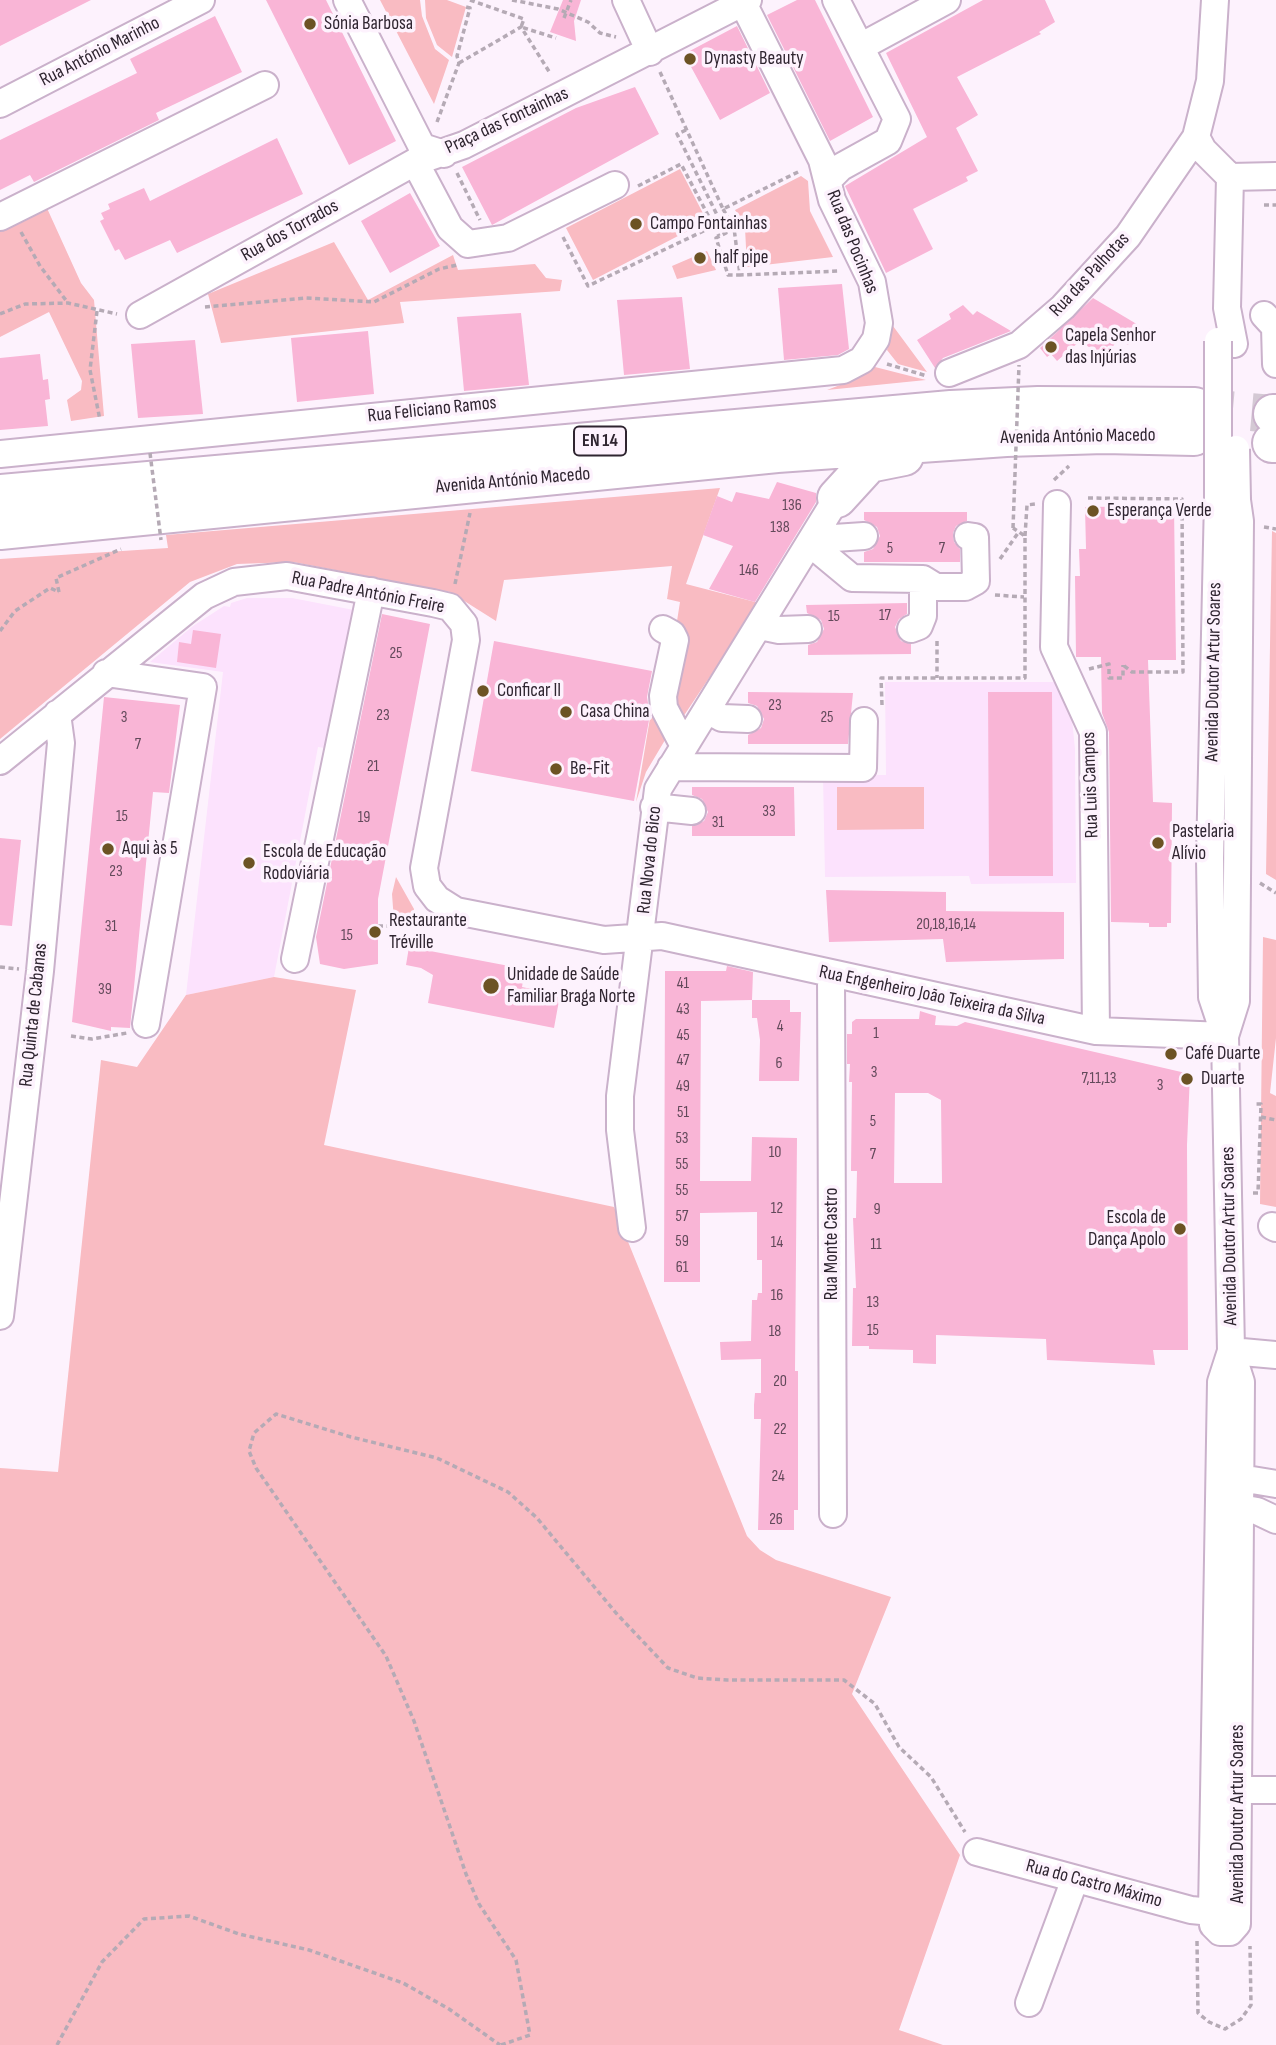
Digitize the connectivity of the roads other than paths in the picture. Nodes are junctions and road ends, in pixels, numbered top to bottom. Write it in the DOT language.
graph roads {
  1 [pos="201,0"];
  2 [pos="347,0"];
  3 [pos="625,0"];
  4 [pos="836,0"];
  5 [pos="947,0"];
  6 [pos="1215,0"];
  7 [pos="746,1"];
  8 [pos="862,46"];
  9 [pos="652,57"];
  10 [pos="265,85"];
  11 [pos="0,104"];
  12 [pos="1196,137"];
  13 [pos="415,162"];
  14 [pos="450,163"];
  15 [pos="825,170"];
  16 [pos="1276,176"];
  17 [pos="1230,177"];
  18 [pos="615,185"];
  19 [pos="9,212"];
  20 [pos="140,315"];
  21 [pos="1264,315"];
  22 [pos="873,362"];
  23 [pos="1276,364"];
  24 [pos="949,373"];
  25 [pos="991,438"];
  26 [pos="777,453"];
  27 [pos="0,454"];
  28 [pos="0,494"];
  29 [pos="837,498"];
  30 [pos="1056,504"];
  31 [pos="0,530"];
  32 [pos="864,536"];
  33 [pos="968,536"];
  34 [pos="811,544"];
  35 [pos="923,579"];
  36 [pos="371,592"];
  37 [pos="760,626"];
  38 [pos="663,629"];
  39 [pos="808,629"];
  40 [pos="911,629"];
  41 [pos="106,673"];
  42 [pos="706,710"];
  43 [pos="57,714"];
  44 [pos="748,719"];
  45 [pos="864,721"];
  46 [pos="677,756"];
  47 [pos="0,761"];
  48 [pos="654,807"];
  49 [pos="692,811"];
  50 [pos="642,937"];
  51 [pos="295,959"];
  52 [pos="831,974"];
  53 [pos="138,1028"];
  54 [pos="1096,1031"];
  55 [pos="1225,1036"];
  56 [pos="632,1228"];
  57 [pos="0,1316"];
  58 [pos="1231,1351"];
  59 [pos="1276,1355"];
  60 [pos="1240,1478"];
  61 [pos="1276,1484"];
  62 [pos="1240,1508"];
  63 [pos="833,1514"];
  64 [pos="1276,1520"];
  65 [pos="1237,1790"];
  66 [pos="1276,1790"];
  67 [pos="977,1852"];
  68 [pos="1075,1879"];
  69 [pos="1212,1912"];
  70 [pos="1029,2003"];
  1 -- 11 [label="street, Rua António Marinho"];
  2 -- 14 [label="street, Praça das Fontainhas"];
  3 -- 9 [label="street"];
  4 -- 8 [label="street, Rua das Pocinhas"];
  5 -- 8 [label="street"];
  6 -- 12 [label="street"];
  7 -- 9 [label="street"];
  7 -- 15 [label="street"];
  8 -- 15 [label="street, Rua das Pocinhas"];
  9 -- 14 [label="street, Praça das Fontainhas"];
  10 -- 19 [label="street"];
  12 -- 17 [label="street"];
  12 -- 24 [label="street, Rua das Palhotas"];
  13 -- 14 [label="street, Rua dos Torrados"];
  13 -- 18 [label="street"];
  13 -- 20 [label="street, Rua dos Torrados"];
  15 -- 22 [label="street, Rua das Pocinhas"];
  16 -- 17 [label="street"];
  17 -- 55 [label="street, Avenida Doutor Artur Soares, bridge"];
  21 -- 23 [label="street"];
  22 -- 27 [label="street, Rua Feliciano Ramos"];
  25 -- 26 [label="highway, Avenida António Macedo / EN 14"];
  25 -- 28 [label="highway, Avenida António Macedo / EN 14"];
  25 -- 29 [label="highway"];
  26 -- 29 [label="highway"];
  26 -- 31 [label="highway, Avenida António Macedo / EN 14"];
  29 -- 34 [label="street, Rua Nova do Bico"];
  30 -- 54 [label="street, Rua Luis Campos"];
  32 -- 34 [label="street"];
  33 -- 35 [label="street"];
  34 -- 35 [label="street"];
  34 -- 37 [label="street, Rua Nova do Bico"];
  35 -- 40 [label="street"];
  36 -- 41 [label="street, Rua Padre António Freire"];
  36 -- 50 [label="street, Rua Padre António Freire"];
  36 -- 51 [label="street"];
  37 -- 39 [label="street"];
  37 -- 42 [label="street, Rua Nova do Bico"];
  38 -- 46 [label="street"];
  41 -- 43 [label="street, Rua Padre António Freire"];
  41 -- 53 [label="street"];
  42 -- 44 [label="street"];
  42 -- 46 [label="street, Rua Nova do Bico"];
  43 -- 47 [label="street, Rua Padre António Freire"];
  43 -- 57 [label="street, Rua Quinta de Cabanas"];
  45 -- 46 [label="street"];
  46 -- 48 [label="street, Rua Nova do Bico"];
  48 -- 49 [label="street"];
  48 -- 50 [label="street, Rua Nova do Bico"];
  50 -- 52 [label="street, Rua Engenheiro João Teixeira da Silva"];
  50 -- 56 [label="street, Rua Nova do Bico"];
  52 -- 54 [label="street, Rua Engenheiro João Teixeira da Silva"];
  52 -- 63 [label="street, Rua Monte Castro"];
  54 -- 55 [label="street, Rua Engenheiro João Teixeira da Silva"];
  55 -- 58 [label="street, Avenida Doutor Artur Soares"];
  58 -- 59 [label="street"];
  58 -- 60 [label="street, Avenida Doutor Artur Soares"];
  58 -- 69 [label="street, Avenida Doutor Artur Soares"];
  60 -- 61 [label="street"];
  60 -- 62 [label="street, Avenida Doutor Artur Soares"];
  62 -- 64 [label="street"];
  62 -- 65 [label="street, Avenida Doutor Artur Soares"];
  65 -- 66 [label="street"];
  65 -- 69 [label="street, Avenida Doutor Artur Soares"];
  67 -- 68 [label="street, Rua do Castro Máximo"];
  68 -- 69 [label="street, Rua do Castro Máximo"];
  68 -- 70 [label="street"];
}
